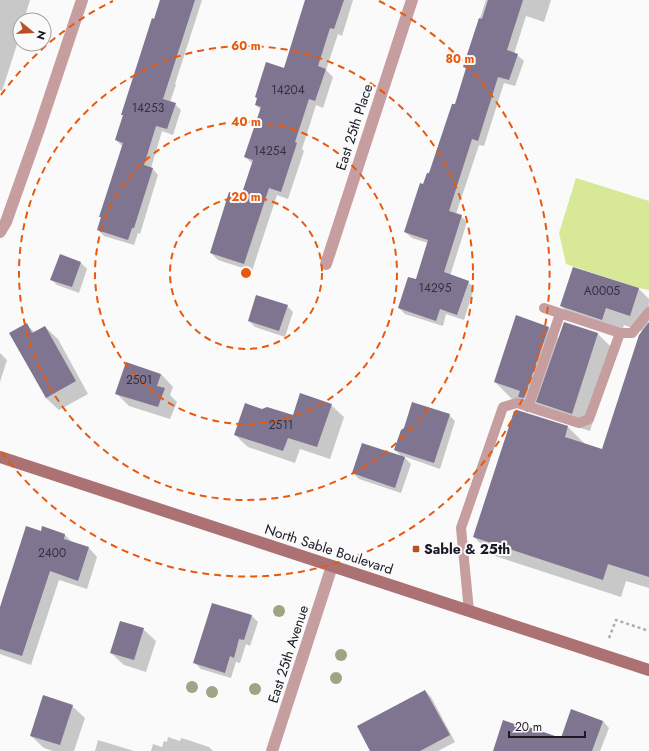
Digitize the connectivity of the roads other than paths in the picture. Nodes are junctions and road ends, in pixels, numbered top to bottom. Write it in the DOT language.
graph roads {
  1 [pos="82,0"];
  2 [pos="412,0"];
  3 [pos="0,232"];
  4 [pos="326,264"];
  5 [pos="544,308"];
  6 [pos="649,312"];
  7 [pos="560,314"];
  8 [pos="620,333"];
  9 [pos="528,407"];
  10 [pos="0,457"];
  11 [pos="332,566"];
  12 [pos="469,611"];
  13 [pos="649,670"];
  14 [pos="272,751"];
  1 -- 3 [label="street"];
  2 -- 4 [label="street, East 25th Place"];
  5 -- 7 [label="lane"];
  6 -- 8 [label="lane"];
  7 -- 8 [label="lane"];
  7 -- 9 [label="lane"];
  8 -- 9 [label="lane"];
  9 -- 12 [label="lane"];
  10 -- 11 [label="street, North Sable Boulevard"];
  11 -- 12 [label="street, North Sable Boulevard"];
  11 -- 14 [label="street, East 25th Avenue"];
  12 -- 13 [label="street, North Sable Boulevard"];
}
